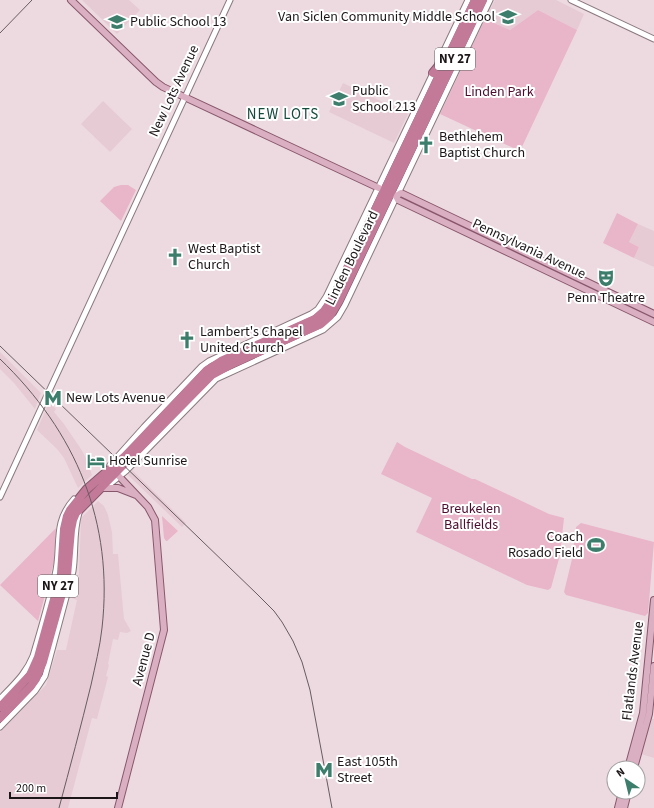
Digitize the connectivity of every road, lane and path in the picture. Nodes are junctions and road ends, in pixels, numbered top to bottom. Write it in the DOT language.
graph roads {
  1 [pos="71,0"];
  2 [pos="230,0"];
  3 [pos="483,0"];
  4 [pos="490,0"];
  5 [pos="571,0"];
  6 [pos="470,1"];
  7 [pos="486,9"];
  8 [pos="464,31"];
  9 [pos="654,40"];
  10 [pos="450,52"];
  11 [pos="452,66"];
  12 [pos="433,73"];
  13 [pos="446,92"];
  14 [pos="184,98"];
  15 [pos="413,130"];
  16 [pos="397,148"];
  17 [pos="387,192"];
  18 [pos="356,235"];
  19 [pos="374,243"];
  20 [pos="352,265"];
  21 [pos="654,314"];
  22 [pos="654,322"];
  23 [pos="268,340"];
  24 [pos="241,346"];
  25 [pos="116,472"];
  26 [pos="105,488"];
  27 [pos="87,489"];
  28 [pos="95,494"];
  29 [pos="138,495"];
  30 [pos="0,497"];
  31 [pos="82,506"];
  32 [pos="654,600"];
  33 [pos="654,666"];
  34 [pos="0,699"];
  35 [pos="0,707"];
  36 [pos="648,714"];
  37 [pos="0,718"];
  38 [pos="0,727"];
  39 [pos="631,760"];
  40 [pos="636,760"];
  41 [pos="118,808"];
  1 -- 14 [label="main road, Pennsylvania Avenue"];
  2 -- 14 [label="street, New Lots Avenue"];
  3 -- 8 [label="highway, Linden Boulevard / NY 27"];
  4 -- 7 [label="street, Linden Boulevard"];
  5 -- 9 [label="street"];
  6 -- 8 [label="highway"];
  6 -- 12 [label="street, Linden Boulevard"];
  7 -- 8 [label="highway"];
  7 -- 13 [label="street, Linden Boulevard"];
  8 -- 10 [label="highway, Linden Boulevard / NY 27"];
  8 -- 11 [label="highway, Linden Boulevard / NY 27"];
  10 -- 12 [label="highway"];
  10 -- 15 [label="highway, Linden Boulevard / NY 27"];
  11 -- 13 [label="highway"];
  11 -- 17 [label="highway, Linden Boulevard / NY 27"];
  12 -- 16 [label="street, Linden Boulevard"];
  13 -- 17 [label="street, Linden Boulevard"];
  14 -- 17 [label="main road, Pennsylvania Avenue"];
  14 -- 30 [label="street, New Lots Avenue"];
  15 -- 16 [label="highway"];
  15 -- 17 [label="highway, Linden Boulevard / NY 27"];
  16 -- 17 [label="street, Linden Boulevard"];
  17 -- 18 [label="street, Linden Boulevard"];
  17 -- 19 [label="street, Linden Boulevard"];
  17 -- 20 [label="highway, Linden Boulevard / NY 27"];
  17 -- 21 [label="main road, Pennsylvania Avenue"];
  17 -- 22 [label="main road, Pennsylvania Avenue"];
  18 -- 20 [label="highway"];
  18 -- 24 [label="street, Linden Boulevard"];
  19 -- 20 [label="highway"];
  19 -- 25 [label="street, Linden Boulevard"];
  20 -- 23 [label="highway, Linden Boulevard / NY 27"];
  20 -- 25 [label="highway, Linden Boulevard / NY 27"];
  23 -- 24 [label="highway"];
  23 -- 25 [label="highway, Linden Boulevard / NY 27"];
  24 -- 27 [label="street, Linden Boulevard"];
  25 -- 26 [label="street, Linden Boulevard"];
  25 -- 27 [label="highway, Linden Boulevard / NY 27"];
  25 -- 28 [label="highway, Linden Boulevard / NY 27"];
  25 -- 29 [label="main road, Avenue D"];
  26 -- 28 [label="street, Linden Boulevard"];
  26 -- 29 [label="main road"];
  27 -- 34 [label="street, Linden Boulevard"];
  27 -- 35 [label="highway, Linden Boulevard / NY 27"];
  28 -- 31 [label="highway, Linden Boulevard / NY 27"];
  29 -- 41 [label="main road, Avenue D"];
  31 -- 37 [label="highway, Linden Boulevard / NY 27"];
  31 -- 38 [label="street"];
  32 -- 36 [label="main road, Flatlands Avenue"];
  33 -- 36 [label="main road, Flatlands Avenue"];
  36 -- 39 [label="main road, Flatlands Avenue"];
  36 -- 40 [label="main road, Flatlands Avenue"];
}
